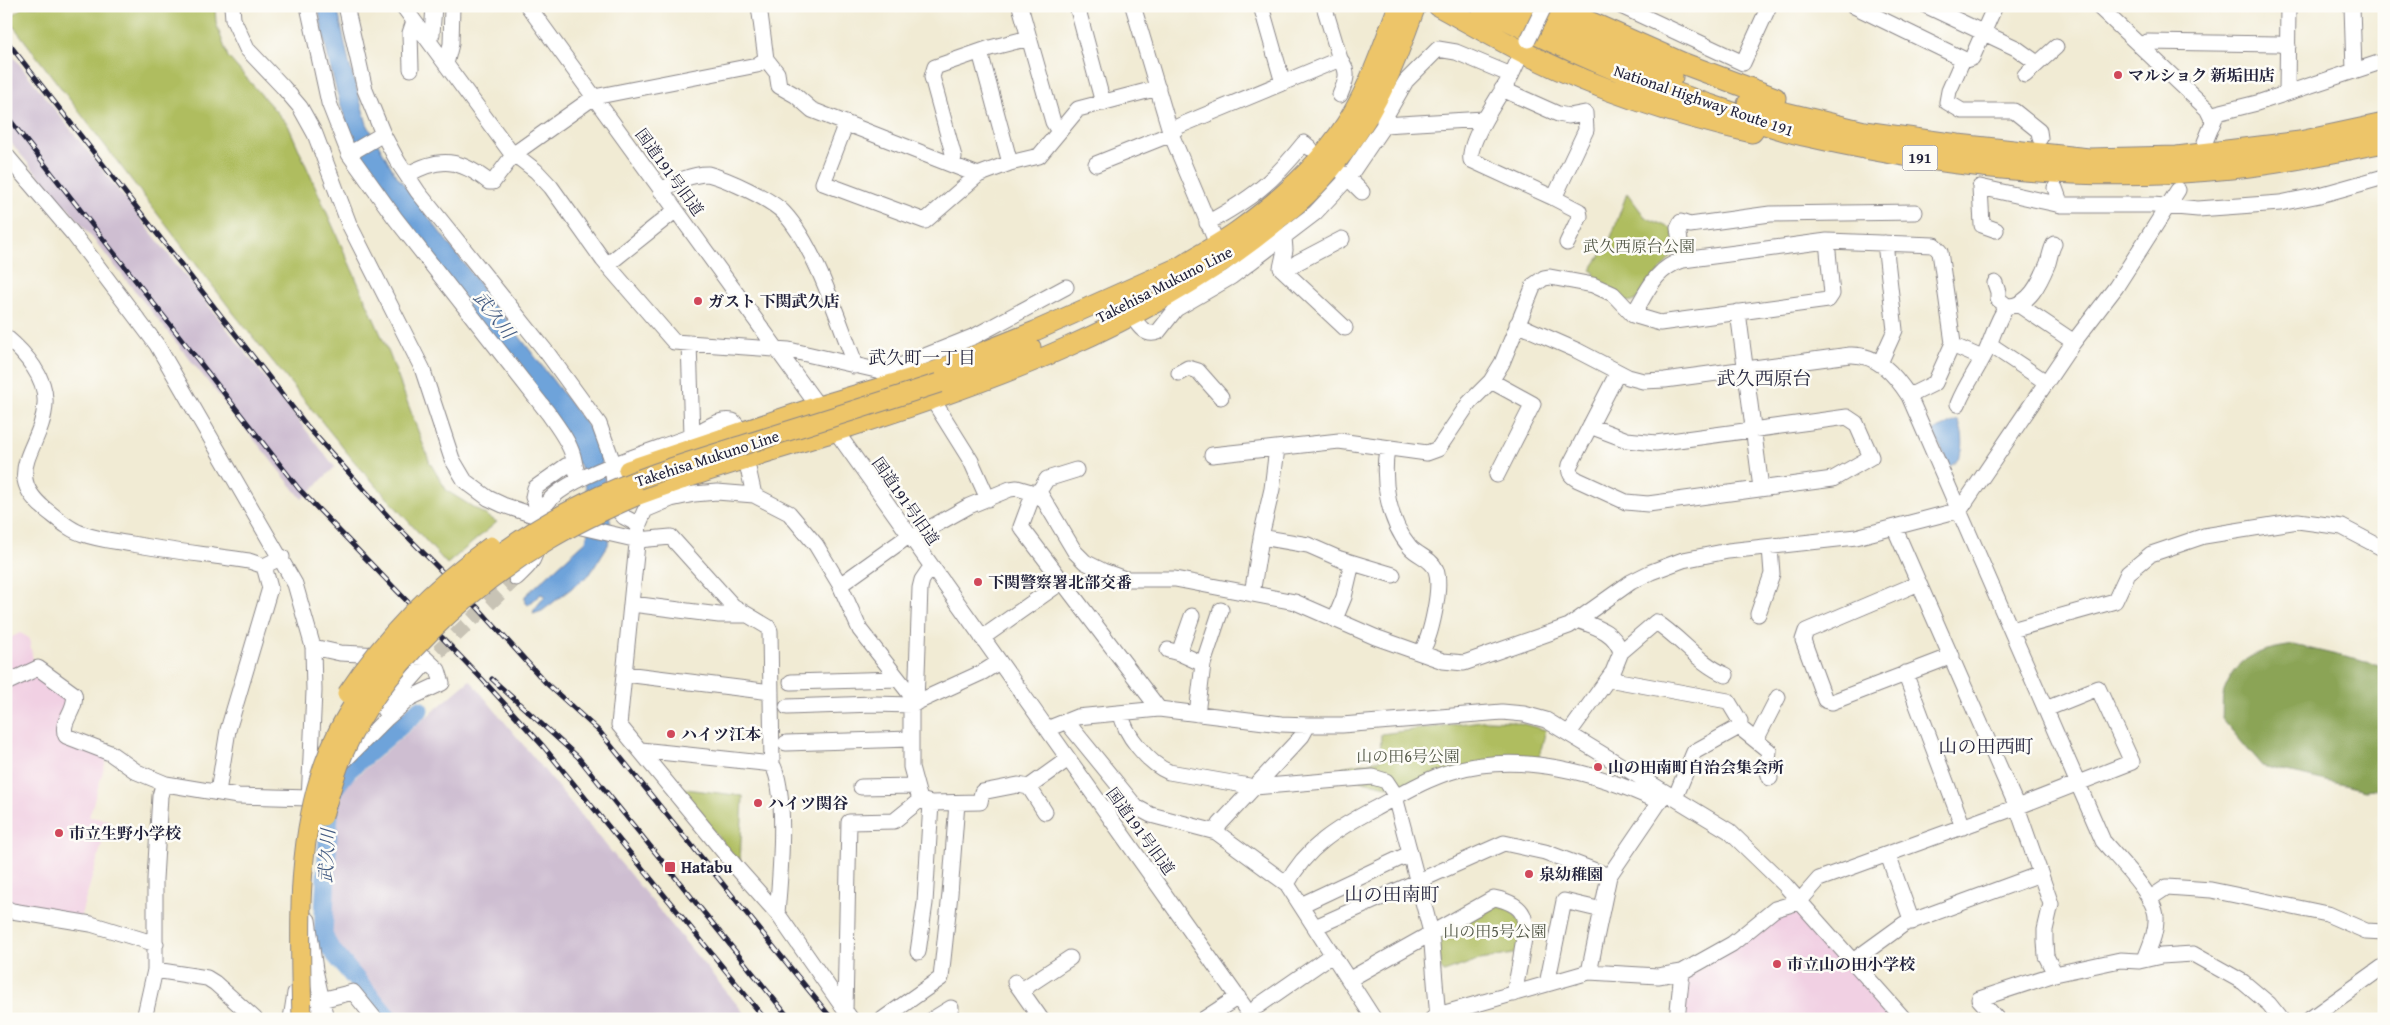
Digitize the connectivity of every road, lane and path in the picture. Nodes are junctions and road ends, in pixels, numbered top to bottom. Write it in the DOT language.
graph roads {
  1 [pos="232,6"];
  2 [pos="308,6"];
  3 [pos="346,6"];
  4 [pos="403,6"];
  5 [pos="434,6"];
  6 [pos="452,6"];
  7 [pos="528,6"];
  8 [pos="759,6"];
  9 [pos="1020,6"];
  10 [pos="1077,6"];
  11 [pos="1133,6"];
  12 [pos="1260,6"];
  13 [pos="1324,6"];
  14 [pos="1398,6"];
  15 [pos="1416,6"];
  16 [pos="1438,6"];
  17 [pos="1482,6"];
  18 [pos="1515,6"];
  19 [pos="1621,6"];
  20 [pos="1769,6"];
  21 [pos="1854,6"];
  22 [pos="1927,6"];
  23 [pos="1995,6"];
  24 [pos="2098,6"];
  25 [pos="2288,6"];
  26 [pos="2352,6"];
  27 [pos="1546,7"];
  28 [pos="414,21"];
  29 [pos="1984,33"];
  30 [pos="1029,38"];
  31 [pos="428,40"];
  32 [pos="2139,45"];
  33 [pos="1525,46"];
  34 [pos="2056,46"];
  35 [pos="2288,46"];
  36 [pos="980,52"];
  37 [pos="766,59"];
  38 [pos="1340,59"];
  39 [pos="1963,59"];
  40 [pos="2384,61"];
  41 [pos="2037,63"];
  42 [pos="446,64"];
  43 [pos="411,68"];
  44 [pos="2354,70"];
  45 [pos="1511,75"];
  46 [pos="2025,75"];
  47 [pos="1283,83"];
  48 [pos="1158,88"];
  49 [pos="1502,89"];
  50 [pos="2287,93"];
  51 [pos="1340,95"];
  52 [pos="594,97"];
  53 [pos="1103,103"];
  54 [pos="2384,118"];
  55 [pos="1484,120"];
  56 [pos="2213,121"];
  57 [pos="846,123"];
  58 [pos="2384,124"];
  59 [pos="1384,125"];
  60 [pos="1838,126"];
  61 [pos="1059,131"];
  62 [pos="383,134"];
  63 [pos="1171,134"];
  64 [pos="2040,138"];
  65 [pos="2205,142"];
  66 [pos="2300,142"];
  67 [pos="2384,142"];
  68 [pos="1310,148"];
  69 [pos="349,154"];
  70 [pos="514,154"];
  71 [pos="6,155"];
  72 [pos="1942,162"];
  73 [pos="1010,163"];
  74 [pos="952,164"];
  75 [pos="1096,164"];
  76 [pos="407,175"];
  77 [pos="978,175"];
  78 [pos="1346,176"];
  79 [pos="2384,177"];
  80 [pos="2055,188"];
  81 [pos="2178,190"];
  82 [pos="661,191"];
  83 [pos="1362,192"];
  84 [pos="1554,198"];
  85 [pos="2060,205"];
  86 [pos="2168,206"];
  87 [pos="676,210"];
  88 [pos="1915,212"];
  89 [pos="1206,223"];
  90 [pos="1281,229"];
  91 [pos="1996,230"];
  92 [pos="1342,239"];
  93 [pos="1827,242"];
  94 [pos="1567,243"];
  95 [pos="1884,243"];
  96 [pos="1217,244"];
  97 [pos="2054,244"];
  98 [pos="1682,260"];
  99 [pos="607,265"];
  100 [pos="1183,265"];
  101 [pos="1286,271"];
  102 [pos="1995,284"];
  103 [pos="1066,287"];
  104 [pos="2013,305"];
  105 [pos="1738,312"];
  106 [pos="1633,315"];
  107 [pos="1132,316"];
  108 [pos="1085,324"];
  109 [pos="1517,324"];
  110 [pos="1345,328"];
  111 [pos="6,337"];
  112 [pos="2068,338"];
  113 [pos="688,343"];
  114 [pos="1952,345"];
  115 [pos="1992,345"];
  116 [pos="774,348"];
  117 [pos="1982,358"];
  118 [pos="1880,363"];
  119 [pos="854,366"];
  120 [pos="1745,368"];
  121 [pos="1618,372"];
  122 [pos="1179,373"];
  123 [pos="886,378"];
  124 [pos="2040,378"];
  125 [pos="1491,381"];
  126 [pos="1909,396"];
  127 [pos="1221,397"];
  128 [pos="1958,404"];
  129 [pos="936,405"];
  130 [pos="818,406"];
  131 [pos="895,412"];
  132 [pos="1590,426"];
  133 [pos="1753,429"];
  134 [pos="740,431"];
  135 [pos="836,432"];
  136 [pos="692,435"];
  137 [pos="1277,448"];
  138 [pos="1387,448"];
  139 [pos="772,451"];
  140 [pos="1212,455"];
  141 [pos="746,459"];
  142 [pos="573,465"];
  143 [pos="616,467"];
  144 [pos="1076,470"];
  145 [pos="1498,475"];
  146 [pos="581,479"];
  147 [pos="1761,488"];
  148 [pos="1036,492"];
  149 [pos="754,495"];
  150 [pos="988,498"];
  151 [pos="1960,510"];
  152 [pos="542,518"];
  153 [pos="1895,528"];
  154 [pos="638,533"];
  155 [pos="911,537"];
  156 [pos="1261,537"];
  157 [pos="1770,547"];
  158 [pos="2384,549"];
  159 [pos="282,557"];
  160 [pos="1352,563"];
  161 [pos="264,566"];
  162 [pos="931,567"];
  163 [pos="1393,576"];
  164 [pos="516,578"];
  165 [pos="1062,582"];
  166 [pos="1919,583"];
  167 [pos="840,585"];
  168 [pos="1252,594"];
  169 [pos="632,604"];
  170 [pos="1221,610"];
  171 [pos="1758,614"];
  172 [pos="747,615"];
  173 [pos="1192,616"];
  174 [pos="1335,619"];
  175 [pos="1577,620"];
  176 [pos="2012,630"];
  177 [pos="982,638"];
  178 [pos="313,647"];
  179 [pos="1421,652"];
  180 [pos="1621,652"];
  181 [pos="1952,656"];
  182 [pos="999,662"];
  183 [pos="1203,664"];
  184 [pos="422,667"];
  185 [pos="1905,673"];
  186 [pos="625,674"];
  187 [pos="1726,675"];
  188 [pos="898,679"];
  189 [pos="1608,679"];
  190 [pos="791,682"];
  191 [pos="6,684"];
  192 [pos="771,692"];
  193 [pos="1778,697"];
  194 [pos="914,701"];
  195 [pos="787,708"];
  196 [pos="1159,709"];
  197 [pos="2046,709"];
  198 [pos="1121,713"];
  199 [pos="1197,714"];
  200 [pos="1066,721"];
  201 [pos="1308,725"];
  202 [pos="1739,728"];
  203 [pos="1047,729"];
  204 [pos="1569,733"];
  205 [pos="910,739"];
  206 [pos="1756,740"];
  207 [pos="786,743"];
  208 [pos="640,750"];
  209 [pos="1068,759"];
  210 [pos="772,764"];
  211 [pos="1770,778"];
  212 [pos="2077,783"];
  213 [pos="166,784"];
  214 [pos="914,786"];
  215 [pos="861,787"];
  216 [pos="1029,787"];
  217 [pos="1255,787"];
  218 [pos="218,792"];
  219 [pos="1667,797"];
  220 [pos="309,798"];
  221 [pos="1394,798"];
  222 [pos="925,802"];
  223 [pos="957,803"];
  224 [pos="2017,807"];
  225 [pos="1045,812"];
  226 [pos="1963,827"];
  227 [pos="1216,832"];
  228 [pos="1409,854"];
  229 [pos="1888,855"];
  230 [pos="2040,874"];
  231 [pos="1609,876"];
  232 [pos="1418,881"];
  233 [pos="1286,884"];
  234 [pos="306,894"];
  235 [pos="2149,899"];
  236 [pos="1799,902"];
  237 [pos="1301,905"];
  238 [pos="1602,910"];
  239 [pos="8,914"];
  240 [pos="777,914"];
  241 [pos="1912,922"];
  242 [pos="1315,927"];
  243 [pos="1431,932"];
  244 [pos="2384,932"];
  245 [pos="156,944"];
  246 [pos="918,952"];
  247 [pos="1333,954"];
  248 [pos="1070,958"];
  249 [pos="2145,959"];
  250 [pos="1853,961"];
  251 [pos="306,965"];
  252 [pos="2384,966"];
  253 [pos="155,970"];
  254 [pos="1589,972"];
  255 [pos="1682,972"];
  256 [pos="2055,974"];
  257 [pos="1350,979"];
  258 [pos="1547,984"];
  259 [pos="1514,994"];
  260 [pos="1238,997"];
  261 [pos="321,1000"];
  262 [pos="951,1008"];
  263 [pos="1256,1012"];
  264 [pos="848,1014"];
  265 [pos="1436,1017"];
  266 [pos="144,1019"];
  267 [pos="255,1019"];
  268 [pos="292,1019"];
  269 [pos="302,1019"];
  270 [pos="313,1019"];
  271 [pos="326,1019"];
  272 [pos="375,1019"];
  273 [pos="883,1019"];
  274 [pos="933,1019"];
  275 [pos="1041,1019"];
  276 [pos="1204,1019"];
  277 [pos="1374,1019"];
  278 [pos="1677,1019"];
  279 [pos="1904,1019"];
  280 [pos="1997,1019"];
  281 [pos="2281,1019"];
  282 [pos="2310,1019"];
  1 -- 152 [label="street"];
  2 -- 69 [label="street"];
  3 -- 62 [label="street"];
  4 -- 28 [label="street"];
  5 -- 31 [label="street"];
  6 -- 42 [label="street"];
  7 -- 52 [label="street, 国道191号旧道"];
  8 -- 37 [label="street"];
  9 -- 30 [label="street"];
  10 -- 53 [label="street"];
  11 -- 48 [label="street"];
  12 -- 47 [label="street"];
  13 -- 38 [label="street"];
  14 -- 96 [label="main road, Takehisa Mukuno Line"];
  15 -- 90 [label="main road, Takehisa Mukuno Line"];
  16 -- 33 [label="highway"];
  17 -- 72 [label="highway, National Highway Route 191 / 191"];
  18 -- 60 [label="highway, National Highway Route 191 / 191"];
  19 -- 20 [label="street"];
  21 -- 39 [label="street"];
  22 -- 29 [label="street"];
  23 -- 29 [label="street"];
  24 -- 32 [label="street"];
  25 -- 35 [label="street"];
  26 -- 44 [label="street"];
  27 -- 33 [label="street, bridge"];
  27 -- 60 [label="highway"];
  28 -- 31 [label="street"];
  28 -- 43 [label="street"];
  29 -- 39 [label="street"];
  29 -- 41 [label="street"];
  30 -- 36 [label="street"];
  30 -- 61 [label="street"];
  31 -- 42 [label="street"];
  32 -- 35 [label="street"];
  32 -- 56 [label="street"];
  33 -- 45 [label="street"];
  33 -- 72 [label="highway"];
  34 -- 41 [label="street"];
  35 -- 50 [label="street"];
  36 -- 73 [label="street"];
  36 -- 74 [label="street"];
  37 -- 52 [label="street"];
  37 -- 57 [label="street"];
  38 -- 47 [label="street"];
  38 -- 51 [label="street"];
  39 -- 64 [label="street"];
  40 -- 44 [label="street"];
  41 -- 46 [label="street"];
  42 -- 70 [label="street"];
  44 -- 50 [label="street"];
  45 -- 49 [label="street"];
  45 -- 59 [label="street"];
  47 -- 63 [label="street"];
  48 -- 53 [label="street"];
  48 -- 63 [label="street"];
  49 -- 55 [label="street"];
  49 -- 84 [label="street"];
  50 -- 56 [label="street"];
  52 -- 70 [label="street"];
  52 -- 82 [label="street, 国道191号旧道"];
  53 -- 61 [label="street"];
  54 -- 66 [label="highway"];
  55 -- 59 [label="street"];
  55 -- 84 [label="street"];
  56 -- 65 [label="street"];
  57 -- 74 [label="street"];
  57 -- 77 [label="street"];
  58 -- 66 [label="highway, National Highway Route 191 / 191"];
  59 -- 78 [label="street"];
  60 -- 66 [label="highway, National Highway Route 191 / 191"];
  61 -- 73 [label="street"];
  62 -- 69 [label="street"];
  62 -- 76 [label="street"];
  63 -- 75 [label="street"];
  63 -- 89 [label="street"];
  67 -- 72 [label="highway, National Highway Route 191 / 191"];
  68 -- 89 [label="street"];
  69 -- 142 [label="street"];
  70 -- 76 [label="street"];
  70 -- 99 [label="street"];
  71 -- 159 [label="street"];
  73 -- 77 [label="street"];
  74 -- 77 [label="street"];
  76 -- 143 [label="street"];
  78 -- 83 [label="street"];
  78 -- 90 [label="street"];
  79 -- 86 [label="street"];
  80 -- 85 [label="street"];
  81 -- 86 [label="street"];
  82 -- 87 [label="street, 国道191号旧道"];
  82 -- 119 [label="street"];
  84 -- 94 [label="street"];
  85 -- 86 [label="street"];
  85 -- 91 [label="street"];
  86 -- 151 [label="street"];
  87 -- 99 [label="street"];
  87 -- 116 [label="street, 国道191号旧道"];
  88 -- 98 [label="street"];
  89 -- 96 [label="street"];
  90 -- 101 [label="street"];
  90 -- 107 [label="main road"];
  90 -- 107 [label="street"];
  90 -- 108 [label="main road, Takehisa Mukuno Line"];
  92 -- 101 [label="street"];
  93 -- 95 [label="street"];
  93 -- 98 [label="street"];
  93 -- 105 [label="street"];
  95 -- 114 [label="street"];
  95 -- 118 [label="street"];
  96 -- 100 [label="main road, Takehisa Mukuno Line"];
  97 -- 104 [label="street"];
  98 -- 106 [label="street"];
  99 -- 113 [label="street"];
  100 -- 108 [label="main road, Takehisa Mukuno Line"];
  100 -- 123 [label="main road"];
  101 -- 110 [label="street"];
  102 -- 104 [label="street"];
  103 -- 123 [label="street"];
  104 -- 112 [label="street"];
  104 -- 115 [label="street"];
  105 -- 106 [label="street"];
  105 -- 120 [label="street"];
  106 -- 109 [label="street"];
  107 -- 131 [label="main road"];
  108 -- 251 [label="main road, Takehisa Mukuno Line, bridge"];
  109 -- 121 [label="street"];
  109 -- 125 [label="street"];
  111 -- 161 [label="street"];
  113 -- 116 [label="street"];
  113 -- 136 [label="street"];
  114 -- 117 [label="street"];
  114 -- 126 [label="street"];
  115 -- 117 [label="street"];
  115 -- 124 [label="street"];
  116 -- 119 [label="street"];
  116 -- 130 [label="street, 国道191号旧道"];
  117 -- 128 [label="street"];
  118 -- 120 [label="street"];
  118 -- 126 [label="street"];
  119 -- 123 [label="street"];
  120 -- 121 [label="street"];
  120 -- 133 [label="street"];
  121 -- 132 [label="street"];
  122 -- 127 [label="street"];
  123 -- 130 [label="main road"];
  123 -- 131 [label="street"];
  125 -- 138 [label="street"];
  125 -- 145 [label="street"];
  126 -- 151 [label="street"];
  129 -- 150 [label="street"];
  130 -- 134 [label="main road"];
  130 -- 135 [label="street, 国道191号旧道"];
  131 -- 135 [label="main road"];
  132 -- 133 [label="street"];
  132 -- 147 [label="street"];
  133 -- 147 [label="street"];
  133 -- 147 [label="street"];
  134 -- 136 [label="street"];
  134 -- 139 [label="street"];
  134 -- 143 [label="main road"];
  135 -- 139 [label="main road"];
  135 -- 155 [label="street, 国道191号旧道"];
  136 -- 143 [label="street"];
  137 -- 138 [label="street"];
  137 -- 140 [label="street"];
  137 -- 156 [label="street"];
  138 -- 179 [label="street"];
  139 -- 141 [label="main road"];
  141 -- 149 [label="street"];
  141 -- 251 [label="main road, bridge"];
  142 -- 146 [label="street"];
  142 -- 152 [label="street"];
  143 -- 146 [label="street"];
  143 -- 154 [label="street"];
  143 -- 251 [label="main road, bridge"];
  144 -- 148 [label="street"];
  146 -- 152 [label="street"];
  148 -- 150 [label="street"];
  148 -- 165 [label="street"];
  148 -- 168 [label="street"];
  149 -- 154 [label="street"];
  149 -- 167 [label="street"];
  150 -- 155 [label="street"];
  151 -- 153 [label="street"];
  151 -- 176 [label="street"];
  152 -- 154 [label="street"];
  152 -- 164 [label="street"];
  153 -- 157 [label="street"];
  153 -- 166 [label="street"];
  154 -- 169 [label="street"];
  154 -- 172 [label="street"];
  155 -- 162 [label="street, 国道191号旧道"];
  155 -- 167 [label="street"];
  156 -- 160 [label="street"];
  156 -- 168 [label="street"];
  157 -- 171 [label="street"];
  157 -- 175 [label="street"];
  158 -- 176 [label="street"];
  159 -- 161 [label="street"];
  159 -- 178 [label="street"];
  160 -- 163 [label="street"];
  160 -- 174 [label="street"];
  161 -- 218 [label="street"];
  162 -- 177 [label="street, 国道191号旧道"];
  162 -- 194 [label="street"];
  165 -- 177 [label="street"];
  165 -- 196 [label="street"];
  166 -- 181 [label="street"];
  166 -- 185 [label="street"];
  167 -- 188 [label="street"];
  168 -- 174 [label="street"];
  169 -- 172 [label="street"];
  169 -- 186 [label="street"];
  170 -- 183 [label="street"];
  172 -- 192 [label="street"];
  173 -- 183 [label="street"];
  174 -- 179 [label="street"];
  175 -- 179 [label="street"];
  175 -- 180 [label="street"];
  176 -- 197 [label="street"];
  177 -- 182 [label="street, 国道191号旧道"];
  178 -- 220 [label="street"];
  178 -- 220 [label="street"];
  180 -- 187 [label="street"];
  180 -- 189 [label="street"];
  181 -- 185 [label="street"];
  181 -- 224 [label="street"];
  182 -- 194 [label="street"];
  182 -- 203 [label="street, 国道191号旧道"];
  183 -- 199 [label="street"];
  184 -- 220 [label="street"];
  185 -- 226 [label="street"];
  186 -- 192 [label="street"];
  186 -- 208 [label="street"];
  188 -- 190 [label="street"];
  188 -- 194 [label="street"];
  189 -- 202 [label="street"];
  189 -- 204 [label="street"];
  191 -- 213 [label="street"];
  192 -- 210 [label="street"];
  193 -- 206 [label="street"];
  194 -- 195 [label="street"];
  194 -- 205 [label="street"];
  196 -- 198 [label="street"];
  196 -- 199 [label="street"];
  197 -- 212 [label="street"];
  197 -- 212 [label="street"];
  198 -- 200 [label="street"];
  198 -- 217 [label="street"];
  199 -- 201 [label="street"];
  200 -- 203 [label="street"];
  200 -- 227 [label="street"];
  201 -- 204 [label="street"];
  201 -- 217 [label="street"];
  202 -- 206 [label="street"];
  202 -- 219 [label="street"];
  203 -- 209 [label="street, 国道191号旧道"];
  204 -- 219 [label="street"];
  205 -- 207 [label="street"];
  205 -- 214 [label="street"];
  206 -- 211 [label="street"];
  208 -- 210 [label="street"];
  208 -- 240 [label="street"];
  209 -- 216 [label="street"];
  209 -- 260 [label="street, 国道191号旧道"];
  210 -- 240 [label="street"];
  212 -- 224 [label="street"];
  212 -- 235 [label="street"];
  213 -- 218 [label="street"];
  213 -- 245 [label="street"];
  214 -- 215 [label="street"];
  214 -- 222 [label="street"];
  216 -- 223 [label="street"];
  216 -- 225 [label="street"];
  217 -- 221 [label="street"];
  217 -- 227 [label="street"];
  218 -- 220 [label="street"];
  219 -- 221 [label="street"];
  219 -- 231 [label="street"];
  219 -- 236 [label="street"];
  220 -- 234 [label="street"];
  221 -- 228 [label="street"];
  221 -- 233 [label="street"];
  222 -- 223 [label="street"];
  222 -- 246 [label="street"];
  222 -- 264 [label="street"];
  223 -- 273 [label="street"];
  224 -- 226 [label="street"];
  224 -- 230 [label="street"];
  226 -- 229 [label="street"];
  227 -- 233 [label="street"];
  228 -- 232 [label="street"];
  228 -- 237 [label="street"];
  229 -- 236 [label="street"];
  229 -- 241 [label="street"];
  230 -- 241 [label="street"];
  230 -- 256 [label="street"];
  231 -- 232 [label="street"];
  231 -- 238 [label="street"];
  232 -- 242 [label="street"];
  232 -- 243 [label="street"];
  233 -- 237 [label="street"];
  234 -- 261 [label="street"];
  234 -- 268 [label="street"];
  235 -- 244 [label="street"];
  235 -- 249 [label="street"];
  236 -- 250 [label="street"];
  236 -- 255 [label="street"];
  237 -- 242 [label="street"];
  238 -- 254 [label="street"];
  238 -- 258 [label="street"];
  239 -- 245 [label="street"];
  240 -- 264 [label="street"];
  241 -- 250 [label="street"];
  242 -- 247 [label="street"];
  243 -- 257 [label="street"];
  243 -- 259 [label="street"];
  243 -- 265 [label="street"];
  245 -- 253 [label="street"];
  247 -- 257 [label="street"];
  247 -- 263 [label="street"];
  248 -- 275 [label="street"];
  249 -- 256 [label="street"];
  249 -- 281 [label="street"];
  250 -- 279 [label="street"];
  251 -- 269 [label="main road, Takehisa Mukuno Line, bridge"];
  251 -- 270 [label="main road, Takehisa Mukuno Line"];
  252 -- 282 [label="street"];
  253 -- 266 [label="street"];
  253 -- 267 [label="street"];
  254 -- 255 [label="street"];
  254 -- 258 [label="street"];
  255 -- 278 [label="street"];
  256 -- 280 [label="street"];
  257 -- 277 [label="street"];
  258 -- 259 [label="street"];
  259 -- 265 [label="street"];
  260 -- 263 [label="street, 国道191号旧道"];
  260 -- 276 [label="street"];
  261 -- 268 [label="street"];
  261 -- 271 [label="street"];
  261 -- 272 [label="street"];
  262 -- 274 [label="street"];
}
